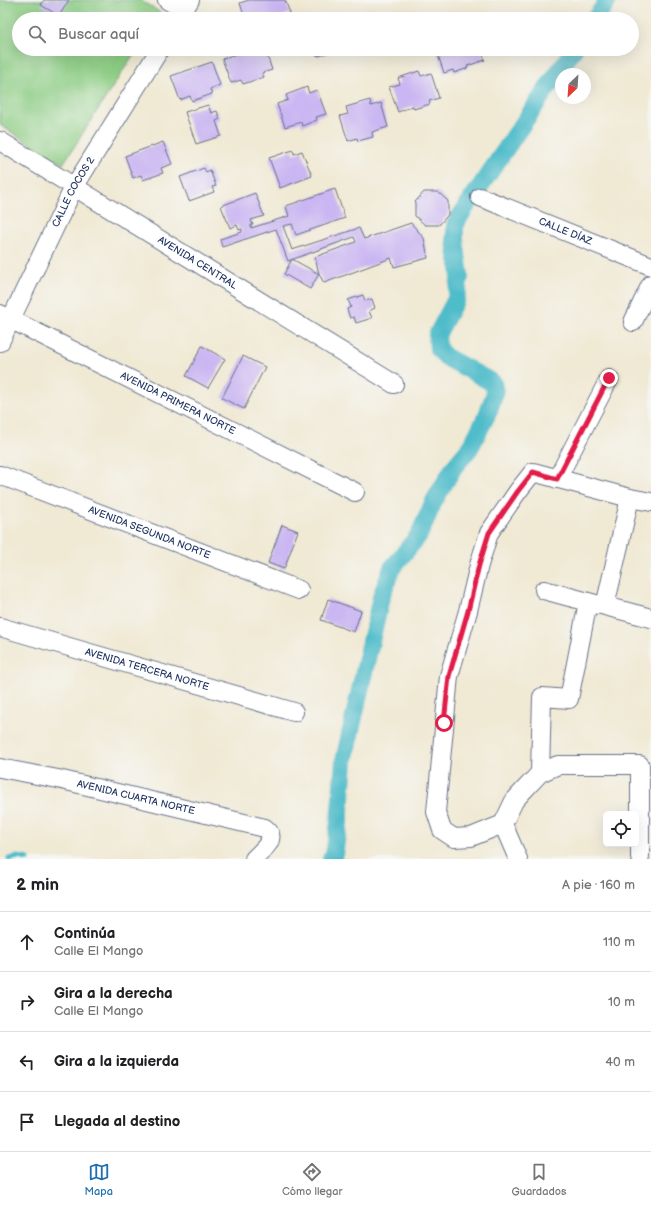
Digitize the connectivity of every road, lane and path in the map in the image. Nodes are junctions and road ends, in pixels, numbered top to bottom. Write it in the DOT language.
graph roads {
  1 [pos="167,0"];
  2 [pos="184,10"];
  3 [pos="156,56"];
  4 [pos="0,141"];
  5 [pos="74,187"];
  6 [pos="480,197"];
  7 [pos="651,266"];
  8 [pos="651,284"];
  9 [pos="5,317"];
  10 [pos="633,322"];
  11 [pos="0,342"];
  12 [pos="609,378"];
  13 [pos="394,384"];
  14 [pos="0,475"];
  15 [pos="557,479"];
  16 [pos="355,492"];
  17 [pos="630,498"];
  18 [pos="651,502"];
  19 [pos="299,590"];
  20 [pos="544,590"];
  21 [pos="588,602"];
  22 [pos="605,606"];
  23 [pos="651,618"];
  24 [pos="0,627"];
  25 [pos="294,712"];
  26 [pos="0,768"];
  27 [pos="540,773"];
  28 [pos="503,824"];
  29 [pos="642,856"];
  30 [pos="254,859"];
  31 [pos="518,859"];
  1 -- 2 [label="street"];
  3 -- 5 [label="street, CALLE COCOS 2"];
  4 -- 5 [label="street, AVENIDA CENTRAL"];
  5 -- 9 [label="street, CALLE COCOS 2"];
  5 -- 13 [label="street, AVENIDA CENTRAL"];
  6 -- 7 [label="street, CALLE DÍAZ"];
  8 -- 10 [label="street"];
  9 -- 11 [label="street, CALLE COCOS 2"];
  9 -- 16 [label="street, AVENIDA PRIMERA NORTE"];
  12 -- 15 [label="street"];
  14 -- 19 [label="street, AVENIDA SEGUNDA NORTE"];
  15 -- 17 [label="street"];
  15 -- 28 [label="street"];
  17 -- 18 [label="street"];
  17 -- 22 [label="street"];
  20 -- 21 [label="street"];
  21 -- 22 [label="street"];
  21 -- 27 [label="street"];
  22 -- 23 [label="street"];
  24 -- 25 [label="street, AVENIDA TERCERA NORTE"];
  26 -- 30 [label="street, AVENIDA CUARTA NORTE"];
  27 -- 28 [label="street"];
  27 -- 29 [label="street"];
  28 -- 31 [label="street"];
}
